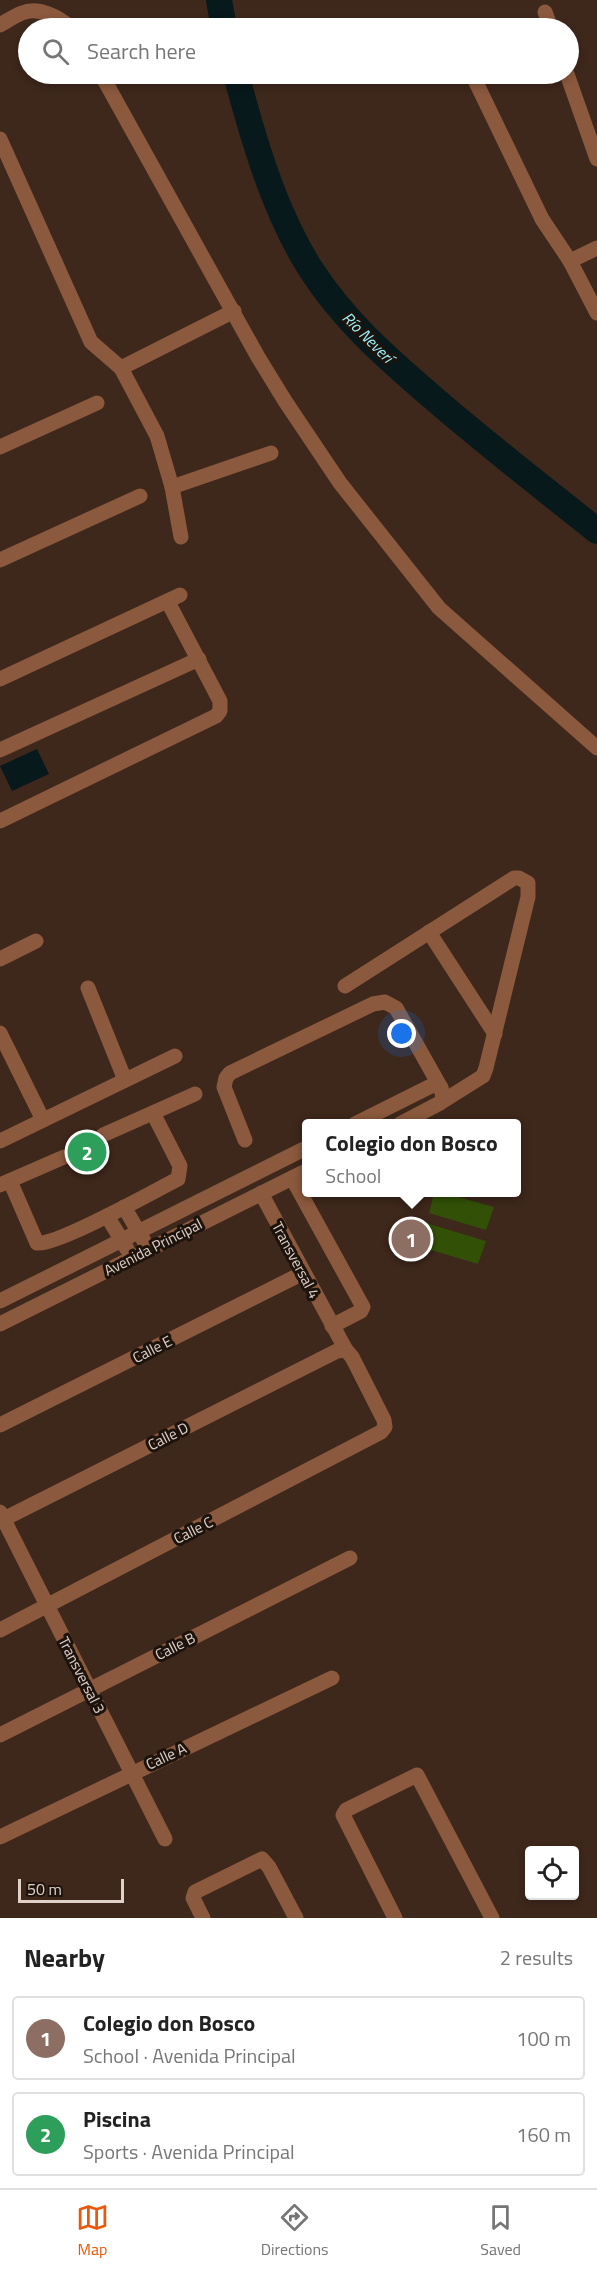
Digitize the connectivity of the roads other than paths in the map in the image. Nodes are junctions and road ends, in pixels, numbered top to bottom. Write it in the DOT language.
graph roads {
  1 [pos="545,12"];
  2 [pos="58,18"];
  3 [pos="547,18"];
  4 [pos="0,25"];
  5 [pos="106,84"];
  6 [pos="477,84"];
  7 [pos="571,84"];
  8 [pos="0,139"];
  9 [pos="597,159"];
  10 [pos="597,249"];
  11 [pos="570,261"];
  12 [pos="234,311"];
  13 [pos="597,313"];
  14 [pos="121,368"];
  15 [pos="97,403"];
  16 [pos="0,447"];
  17 [pos="271,453"];
  18 [pos="172,487"];
  19 [pos="140,496"];
  20 [pos="181,537"];
  21 [pos="0,560"];
  22 [pos="199,659"];
  23 [pos="0,679"];
  24 [pos="597,748"];
  25 [pos="0,750"];
  26 [pos="0,821"];
  27 [pos="429,932"];
  28 [pos="36,941"];
  29 [pos="0,959"];
  30 [pos="345,986"];
  31 [pos="88,988"];
  32 [pos="0,1033"];
  33 [pos="495,1034"];
  34 [pos="176,1056"];
  35 [pos="125,1080"];
  36 [pos="195,1094"];
  37 [pos="441,1095"];
  38 [pos="153,1113"];
  39 [pos="365,1119"];
  40 [pos="407,1119"];
  41 [pos="43,1120"];
  42 [pos="103,1135"];
  43 [pos="245,1140"];
  44 [pos="0,1141"];
  45 [pos="302,1150"];
  46 [pos="64,1156"];
  47 [pos="302,1173"];
  48 [pos="292,1178"];
  49 [pos="5,1183"];
  50 [pos="261,1193"];
  51 [pos="302,1196"];
  52 [pos="302,1197"];
  53 [pos="124,1207"];
  54 [pos="107,1216"];
  55 [pos="139,1232"];
  56 [pos="121,1240"];
  57 [pos="149,1249"];
  58 [pos="132,1258"];
  59 [pos="303,1273"];
  60 [pos="0,1301"];
  61 [pos="0,1324"];
  62 [pos="332,1326"];
  63 [pos="341,1351"];
  64 [pos="0,1425"];
  65 [pos="385,1427"];
  66 [pos="1,1517"];
  67 [pos="350,1558"];
  68 [pos="47,1606"];
  69 [pos="0,1630"];
  70 [pos="332,1678"];
  71 [pos="89,1689"];
  72 [pos="0,1735"];
  73 [pos="132,1772"];
  74 [pos="0,1837"];
  75 [pos="165,1839"];
  76 [pos="203,1918"];
  77 [pos="296,1918"];
  78 [pos="394,1918"];
  79 [pos="492,1918"];
  1 -- 3 [label="street"];
  2 -- 4 [label="street"];
  5 -- 12 [label="street"];
  6 -- 11 [label="street"];
  7 -- 9 [label="street"];
  8 -- 14 [label="street"];
  10 -- 11 [label="street"];
  11 -- 13 [label="street"];
  12 -- 14 [label="street"];
  12 -- 24 [label="street"];
  14 -- 18 [label="street"];
  15 -- 16 [label="street"];
  17 -- 18 [label="street"];
  18 -- 20 [label="street"];
  19 -- 21 [label="street"];
  22 -- 23 [label="street"];
  22 -- 25 [label="street"];
  22 -- 26 [label="street"];
  27 -- 30 [label="street"];
  27 -- 33 [label="street"];
  27 -- 33 [label="street"];
  28 -- 29 [label="street"];
  31 -- 35 [label="street"];
  32 -- 41 [label="street"];
  33 -- 37 [label="street"];
  34 -- 35 [label="street"];
  35 -- 41 [label="street"];
  36 -- 38 [label="street"];
  37 -- 39 [label="street"];
  37 -- 40 [label="street"];
  37 -- 43 [label="street"];
  38 -- 42 [label="street"];
  38 -- 53 [label="street"];
  41 -- 44 [label="street"];
  45 -- 55 [label="street, Avenida Principal"];
  46 -- 49 [label="street"];
  47 -- 48 [label="street, Avenida Principal"];
  48 -- 50 [label="street, Avenida Principal"];
  48 -- 51 [label="street"];
  49 -- 54 [label="street"];
  50 -- 57 [label="street, Avenida Principal"];
  50 -- 59 [label="street, Transversal 4"];
  52 -- 62 [label="street"];
  53 -- 54 [label="street"];
  53 -- 55 [label="street"];
  54 -- 56 [label="street"];
  55 -- 56 [label="street, Avenida Principal"];
  55 -- 57 [label="street"];
  56 -- 58 [label="street"];
  56 -- 60 [label="street, Avenida Principal"];
  57 -- 58 [label="street, Avenida Principal"];
  58 -- 61 [label="street, Avenida Principal"];
  59 -- 62 [label="street, Transversal 4"];
  59 -- 64 [label="street, Calle E"];
  62 -- 63 [label="street, Transversal 4"];
  63 -- 65 [label="street, Transversal 4"];
  63 -- 66 [label="street, Calle D"];
  65 -- 68 [label="street, Calle C"];
  66 -- 68 [label="street, Transversal 3"];
  67 -- 71 [label="street, Calle B"];
  68 -- 69 [label="street, Calle C"];
  68 -- 71 [label="street, Transversal 3"];
  70 -- 73 [label="street, Calle A"];
  71 -- 72 [label="street, Calle B"];
  71 -- 73 [label="street, Transversal 3"];
  73 -- 74 [label="street, Calle A"];
  73 -- 75 [label="street, Transversal 3"];
  76 -- 77 [label="street"];
  78 -- 79 [label="street"];
}
